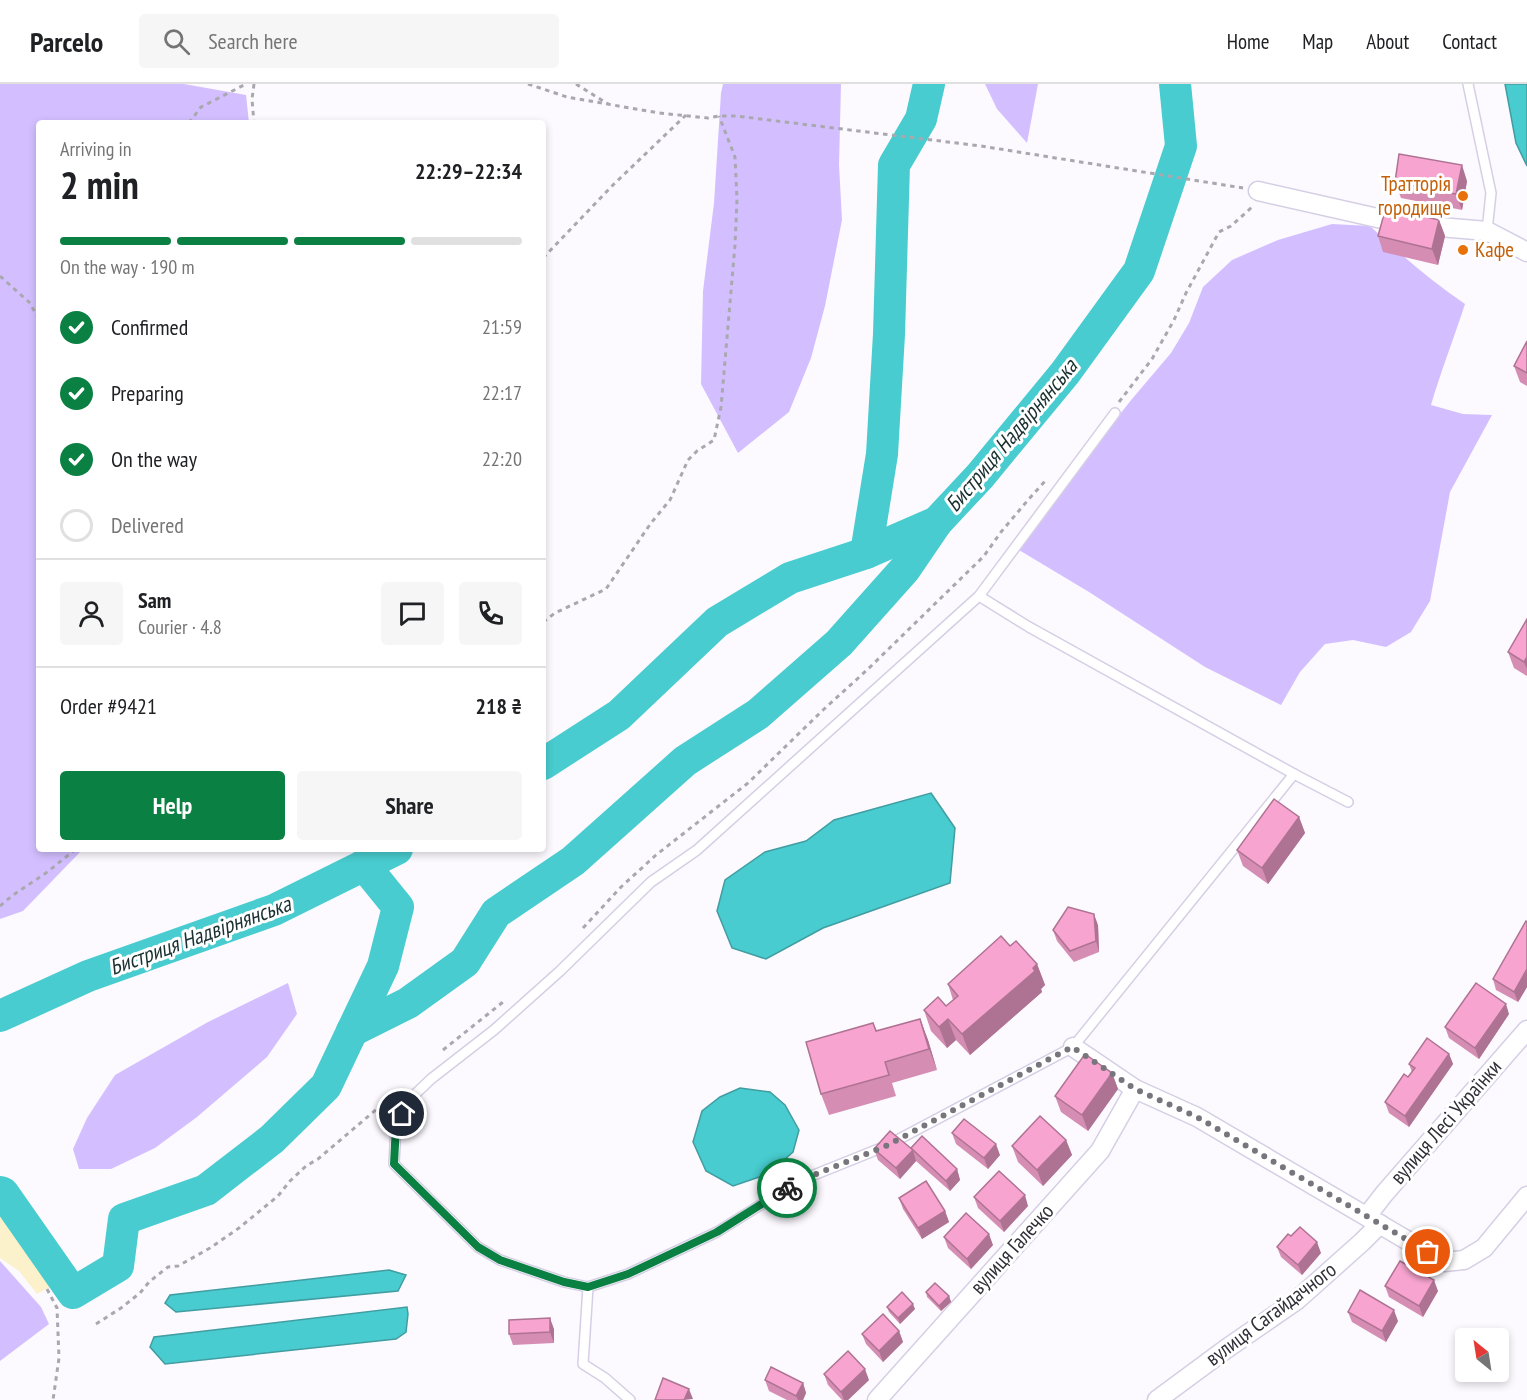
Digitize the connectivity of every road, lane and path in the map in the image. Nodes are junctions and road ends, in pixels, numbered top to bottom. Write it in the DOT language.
graph roads {
  1 [pos="246,84"];
  2 [pos="254,84"];
  3 [pos="528,84"];
  4 [pos="576,84"];
  5 [pos="1467,84"];
  6 [pos="609,105"];
  7 [pos="686,115"];
  8 [pos="719,116"];
  9 [pos="191,120"];
  10 [pos="254,120"];
  11 [pos="1256,197"];
  12 [pos="1487,231"];
  13 [pos="1527,252"];
  14 [pos="546,255"];
  15 [pos="0,276"];
  16 [pos="36,315"];
  17 [pos="1118,403"];
  18 [pos="1115,413"];
  19 [pos="1049,478"];
  20 [pos="979,596"];
  21 [pos="546,620"];
  22 [pos="1294,774"];
  23 [pos="1348,802"];
  24 [pos="72,852"];
  25 [pos="0,906"];
  26 [pos="577,934"];
  27 [pos="504,1001"];
  28 [pos="1527,1030"];
  29 [pos="1072,1047"];
  30 [pos="442,1052"];
  31 [pos="1135,1089"];
  32 [pos="398,1090"];
  33 [pos="1527,1196"];
  34 [pos="1374,1220"];
  35 [pos="588,1287"];
  36 [pos="47,1289"];
  37 [pos="96,1324"];
  38 [pos="53,1400"];
  39 [pos="630,1400"];
  40 [pos="877,1400"];
  41 [pos="1157,1400"];
  1 -- 9 [label="path"];
  2 -- 10 [label="path"];
  3 -- 6 [label="path"];
  4 -- 6 [label="path"];
  5 -- 12 [label="lane"];
  6 -- 7 [label="path"];
  7 -- 8 [label="path"];
  7 -- 14 [label="path"];
  8 -- 11 [label="path"];
  8 -- 21 [label="path"];
  11 -- 12 [label="street"];
  11 -- 17 [label="path"];
  12 -- 13 [label="street"];
  15 -- 16 [label="path"];
  18 -- 20 [label="lane"];
  19 -- 26 [label="path"];
  20 -- 22 [label="lane"];
  20 -- 35 [label="lane"];
  22 -- 23 [label="lane"];
  22 -- 29 [label="lane"];
  24 -- 25 [label="path"];
  27 -- 30 [label="path"];
  28 -- 34 [label="street, вулиця Лесі Українки"];
  29 -- 31 [label="street"];
  29 -- 35 [label="lane"];
  31 -- 34 [label="street"];
  31 -- 40 [label="street, вулиця Галечко"];
  32 -- 37 [label="path"];
  33 -- 34 [label="street"];
  34 -- 41 [label="street, вулиця Сагайдачного"];
  35 -- 39 [label="lane"];
  36 -- 38 [label="path"];
}
